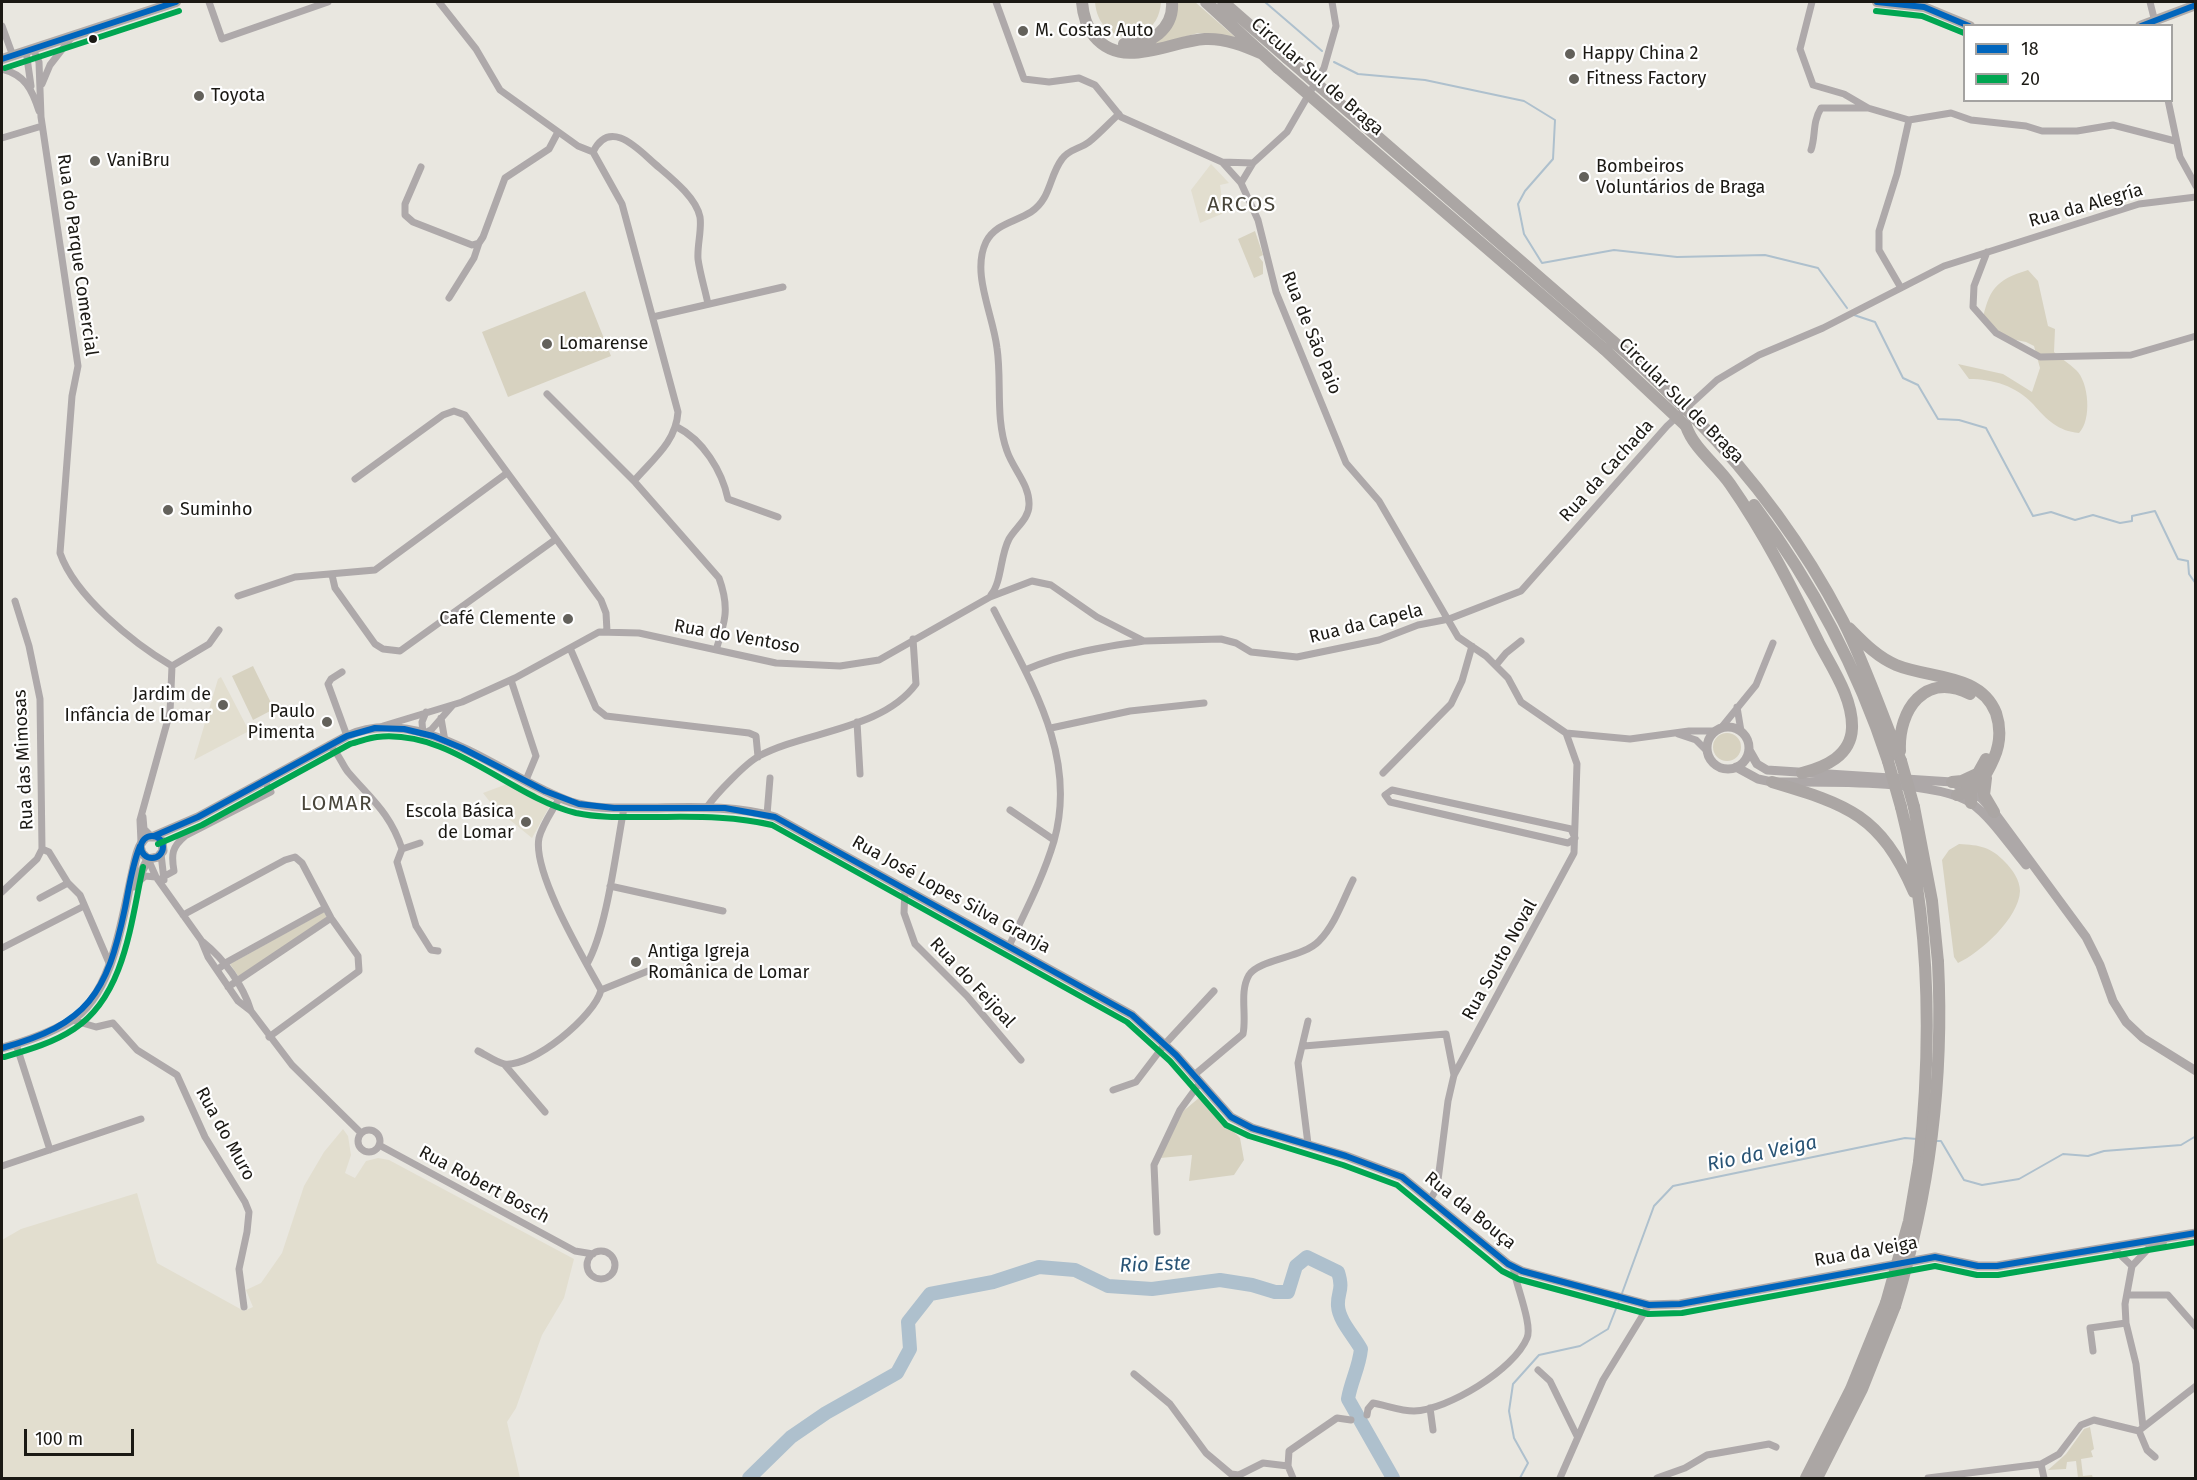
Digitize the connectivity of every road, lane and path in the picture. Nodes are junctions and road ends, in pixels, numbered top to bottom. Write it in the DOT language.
graph roads {
  1 [pos="176,2"];
  2 [pos="209,2"];
  3 [pos="328,2"];
  4 [pos="438,2"];
  5 [pos="996,2"];
  6 [pos="1082,2"];
  7 [pos="1089,2"];
  8 [pos="1172,2"];
  9 [pos="1206,2"];
  10 [pos="1222,2"];
  11 [pos="1332,2"];
  12 [pos="1812,2"];
  13 [pos="1877,2"];
  14 [pos="2150,2"];
  15 [pos="2196,5"];
  16 [pos="2156,23"];
  17 [pos="1965,24"];
  18 [pos="2,26"];
  19 [pos="73,36"];
  20 [pos="29,50"];
  21 [pos="1263,54"];
  22 [pos="13,56"];
  23 [pos="2,59"];
  24 [pos="2,69"];
  25 [pos="31,86"];
  26 [pos="41,90"];
  27 [pos="2168,102"];
  28 [pos="1868,108"];
  29 [pos="1119,114"];
  30 [pos="41,117"];
  31 [pos="1910,120"];
  32 [pos="42,126"];
  33 [pos="558,132"];
  34 [pos="2,138"];
  35 [pos="2175,141"];
  36 [pos="1811,150"];
  37 [pos="593,152"];
  38 [pos="1222,162"];
  39 [pos="1253,163"];
  40 [pos="421,167"];
  41 [pos="1241,183"];
  42 [pos="2196,186"];
  43 [pos="2196,196"];
  44 [pos="479,243"];
  45 [pos="1987,252"];
  46 [pos="783,286"];
  47 [pos="1901,288"];
  48 [pos="449,298"];
  49 [pos="708,304"];
  50 [pos="653,317"];
  51 [pos="2196,336"];
  52 [pos="547,394"];
  53 [pos="1690,421"];
  54 [pos="677,427"];
  55 [pos="507,473"];
  56 [pos="355,479"];
  57 [pos="634,481"];
  58 [pos="778,517"];
  59 [pos="556,539"];
  60 [pos="332,574"];
  61 [pos="238,596"];
  62 [pos="990,597"];
  63 [pos="15,601"];
  64 [pos="994,610"];
  65 [pos="1449,619"];
  66 [pos="1844,623"];
  67 [pos="219,630"];
  68 [pos="607,631"];
  69 [pos="913,639"];
  70 [pos="1144,641"];
  71 [pos="1521,641"];
  72 [pos="1773,643"];
  73 [pos="1472,646"];
  74 [pos="570,648"];
  75 [pos="716,650"];
  76 [pos="1496,665"];
  77 [pos="172,666"];
  78 [pos="1024,670"];
  79 [pos="342,672"];
  80 [pos="511,680"];
  81 [pos="1204,703"];
  82 [pos="454,704"];
  83 [pos="1737,707"];
  84 [pos="426,712"];
  85 [pos="441,718"];
  86 [pos="857,722"];
  87 [pos="383,726"];
  88 [pos="1051,728"];
  89 [pos="1718,730"];
  90 [pos="1741,731"];
  91 [pos="1566,733"];
  92 [pos="423,734"];
  93 [pos="1676,734"];
  94 [pos="347,736"];
  95 [pos="445,741"];
  96 [pos="329,745"];
  97 [pos="1749,750"];
  98 [pos="1707,751"];
  99 [pos="758,756"];
  100 [pos="1894,761"];
  101 [pos="1736,767"];
  102 [pos="1802,772"];
  103 [pos="1383,773"];
  104 [pos="860,774"];
  105 [pos="1982,774"];
  106 [pos="770,778"];
  107 [pos="264,780"];
  108 [pos="526,780"];
  109 [pos="1772,782"];
  110 [pos="1952,782"];
  111 [pos="1957,795"];
  112 [pos="560,797"];
  113 [pos="1970,797"];
  114 [pos="1456,804"];
  115 [pos="707,807"];
  116 [pos="1908,807"];
  117 [pos="144,808"];
  118 [pos="624,808"];
  119 [pos="1010,810"];
  120 [pos="1994,812"];
  121 [pos="767,815"];
  122 [pos="198,817"];
  123 [pos="1454,817"];
  124 [pos="1516,817"];
  125 [pos="1513,831"];
  126 [pos="152,836"];
  127 [pos="1575,838"];
  128 [pos="1054,840"];
  129 [pos="420,843"];
  130 [pos="141,844"];
  131 [pos="42,849"];
  132 [pos="402,849"];
  133 [pos="162,850"];
  134 [pos="148,859"];
  135 [pos="160,877"];
  136 [pos="1353,880"];
  137 [pos="68,883"];
  138 [pos="610,886"];
  139 [pos="133,888"];
  140 [pos="905,888"];
  141 [pos="2,890"];
  142 [pos="40,898"];
  143 [pos="2059,903"];
  144 [pos="1919,904"];
  145 [pos="84,906"];
  146 [pos="125,908"];
  147 [pos="325,908"];
  148 [pos="723,911"];
  149 [pos="183,915"];
  150 [pos="331,918"];
  151 [pos="201,940"];
  152 [pos="1009,946"];
  153 [pos="2,948"];
  154 [pos="438,951"];
  155 [pos="1932,962"];
  156 [pos="223,964"];
  157 [pos="586,964"];
  158 [pos="110,965"];
  159 [pos="217,970"];
  160 [pos="648,971"];
  161 [pos="237,983"];
  162 [pos="228,987"];
  163 [pos="601,990"];
  164 [pos="1214,991"];
  165 [pos="251,1011"];
  166 [pos="72,1020"];
  167 [pos="1308,1021"];
  168 [pos="269,1037"];
  169 [pos="16,1044"];
  170 [pos="1165,1044"];
  171 [pos="1304,1046"];
  172 [pos="2,1048"];
  173 [pos="478,1051"];
  174 [pos="1021,1060"];
  175 [pos="504,1064"];
  176 [pos="2196,1071"];
  177 [pos="1454,1075"];
  178 [pos="1196,1080"];
  179 [pos="1113,1090"];
  180 [pos="545,1112"];
  181 [pos="141,1119"];
  182 [pos="361,1133"];
  183 [pos="1308,1144"];
  184 [pos="380,1145"];
  185 [pos="51,1150"];
  186 [pos="2,1166"];
  187 [pos="1430,1200"];
  188 [pos="1157,1232"];
  189 [pos="2196,1233"];
  190 [pos="2164,1238"];
  191 [pos="2112,1247"];
  192 [pos="575,1251"];
  193 [pos="593,1254"];
  194 [pos="1512,1266"];
  195 [pos="2132,1266"];
  196 [pos="587,1267"];
  197 [pos="2127,1295"];
  198 [pos="1890,1304"];
  199 [pos="1649,1305"];
  200 [pos="244,1307"];
  201 [pos="2126,1323"];
  202 [pos="2196,1327"];
  203 [pos="2093,1351"];
  204 [pos="1538,1370"];
  205 [pos="1134,1374"];
  206 [pos="2196,1386"];
  207 [pos="1430,1408"];
  208 [pos="1367,1415"];
  209 [pos="1350,1420"];
  210 [pos="2141,1429"];
  211 [pos="1433,1430"];
  212 [pos="1577,1436"];
  213 [pos="1776,1447"];
  214 [pos="2155,1457"];
  215 [pos="2041,1464"];
  216 [pos="1288,1466"];
  217 [pos="1667,1477"];
  218 [pos="1293,1479"];
  219 [pos="1560,1479"];
  220 [pos="1657,1479"];
  221 [pos="1806,1479"];
  222 [pos="1817,1479"];
  223 [pos="1928,1479"];
  224 [pos="2044,1479"];
  1 -- 19 [label="main road"];
  2 -- 3 [label="street"];
  4 -- 33 [label="street"];
  5 -- 29 [label="street, Rua de São Paio"];
  6 -- 21 [label="highway"];
  7 -- 8 [label="highway"];
  9 -- 21 [label="highway, Circular Sul de Braga"];
  10 -- 53 [label="highway, Circular Sul de Braga, bridge"];
  11 -- 39 [label="street"];
  12 -- 28 [label="street"];
  13 -- 17 [label="main road"];
  14 -- 16 [label="street"];
  15 -- 16 [label="main road"];
  18 -- 22 [label="street"];
  19 -- 20 [label="main road"];
  19 -- 26 [label="street"];
  20 -- 22 [label="main road"];
  20 -- 25 [label="street"];
  20 -- 26 [label="street"];
  21 -- 53 [label="highway, Circular Sul de Braga, bridge"];
  22 -- 23 [label="main road"];
  24 -- 25 [label="street"];
  25 -- 30 [label="street"];
  26 -- 30 [label="street"];
  27 -- 35 [label="street"];
  28 -- 31 [label="street"];
  28 -- 36 [label="street"];
  29 -- 38 [label="street, Rua de São Paio"];
  29 -- 62 [label="street"];
  30 -- 32 [label="street, Rua do Parque Comercial"];
  31 -- 35 [label="street"];
  31 -- 47 [label="street"];
  32 -- 34 [label="street"];
  32 -- 77 [label="street, Rua do Parque Comercial"];
  33 -- 37 [label="street"];
  33 -- 44 [label="street"];
  35 -- 42 [label="street"];
  37 -- 49 [label="street"];
  37 -- 50 [label="street"];
  38 -- 39 [label="street"];
  38 -- 41 [label="street, Rua de São Paio"];
  39 -- 41 [label="street"];
  40 -- 44 [label="street"];
  41 -- 65 [label="street, Rua de São Paio"];
  43 -- 45 [label="street, Rua da Alegría"];
  44 -- 48 [label="street"];
  45 -- 47 [label="street, Rua da Cachada"];
  45 -- 51 [label="street"];
  46 -- 49 [label="street"];
  47 -- 65 [label="street, Rua da Cachada"];
  49 -- 50 [label="street"];
  50 -- 54 [label="street"];
  52 -- 57 [label="street"];
  53 -- 66 [label="highway, Circular Sul de Braga"];
  53 -- 100 [label="highway, Circular Sul de Braga"];
  53 -- 102 [label="highway"];
  54 -- 57 [label="street"];
  54 -- 58 [label="street"];
  55 -- 56 [label="street"];
  55 -- 59 [label="street"];
  55 -- 60 [label="street"];
  57 -- 75 [label="street"];
  59 -- 60 [label="street"];
  59 -- 68 [label="street"];
  60 -- 61 [label="street"];
  62 -- 69 [label="street, Rua do Ventoso"];
  62 -- 70 [label="street, Rua da Capela"];
  63 -- 131 [label="street, Rua das Mimosas"];
  64 -- 78 [label="street"];
  65 -- 70 [label="street, Rua da Capela"];
  65 -- 73 [label="street, Rua de São Paio"];
  66 -- 100 [label="highway, Circular Sul de Braga"];
  66 -- 105 [label="highway"];
  67 -- 77 [label="street"];
  68 -- 74 [label="street"];
  68 -- 75 [label="street, Rua do Ventoso"];
  69 -- 75 [label="street, Rua do Ventoso"];
  69 -- 86 [label="street"];
  70 -- 78 [label="street"];
  71 -- 76 [label="street"];
  72 -- 83 [label="street"];
  73 -- 76 [label="street, Rua de São Paio"];
  73 -- 103 [label="street"];
  74 -- 80 [label="street"];
  74 -- 99 [label="street"];
  76 -- 91 [label="street, Rua de São Paio"];
  77 -- 117 [label="street"];
  78 -- 88 [label="street"];
  79 -- 94 [label="street"];
  80 -- 82 [label="street"];
  80 -- 108 [label="street"];
  81 -- 88 [label="street"];
  82 -- 84 [label="street"];
  82 -- 85 [label="street"];
  83 -- 89 [label="street"];
  83 -- 90 [label="street"];
  84 -- 87 [label="street"];
  84 -- 92 [label="street"];
  85 -- 92 [label="street"];
  85 -- 95 [label="street"];
  86 -- 99 [label="street"];
  86 -- 104 [label="street"];
  87 -- 92 [label="main road, Rua José Lopes Silva Granja"];
  87 -- 94 [label="main road"];
  88 -- 128 [label="street"];
  89 -- 90 [label="main road"];
  89 -- 93 [label="street"];
  89 -- 98 [label="main road"];
  90 -- 97 [label="main road"];
  91 -- 93 [label="street"];
  91 -- 127 [label="street, Rua Souto Noval"];
  92 -- 95 [label="main road, Rua José Lopes Silva Granja"];
  93 -- 98 [label="street"];
  94 -- 96 [label="main road"];
  95 -- 108 [label="main road, Rua José Lopes Silva Granja"];
  96 -- 107 [label="main road"];
  96 -- 132 [label="street"];
  97 -- 101 [label="main road"];
  97 -- 102 [label="main road"];
  98 -- 101 [label="main road"];
  99 -- 115 [label="street"];
  100 -- 105 [label="highway"];
  100 -- 116 [label="highway, Circular Sul de Braga, bridge"];
  101 -- 109 [label="main road"];
  102 -- 110 [label="main road"];
  105 -- 110 [label="highway"];
  105 -- 113 [label="highway"];
  105 -- 120 [label="highway"];
  106 -- 121 [label="street"];
  107 -- 122 [label="main road"];
  107 -- 135 [label="street"];
  108 -- 112 [label="main road, Rua José Lopes Silva Granja"];
  109 -- 111 [label="main road"];
  109 -- 144 [label="highway"];
  110 -- 113 [label="main road"];
  111 -- 113 [label="highway"];
  112 -- 118 [label="main road, Rua José Lopes Silva Granja"];
  112 -- 157 [label="street"];
  113 -- 120 [label="main road"];
  113 -- 143 [label="main road"];
  114 -- 123 [label="street"];
  114 -- 123 [label="street"];
  114 -- 124 [label="street"];
  115 -- 118 [label="main road, Rua José Lopes Silva Granja"];
  115 -- 121 [label="main road, Rua José Lopes Silva Granja"];
  116 -- 144 [label="highway, Circular Sul de Braga"];
  116 -- 155 [label="highway, Circular Sul de Braga"];
  117 -- 126 [label="street"];
  117 -- 130 [label="street"];
  118 -- 138 [label="street"];
  119 -- 128 [label="street"];
  120 -- 143 [label="main road"];
  121 -- 140 [label="main road, Rua José Lopes Silva Granja"];
  122 -- 126 [label="main road"];
  122 -- 133 [label="main road"];
  123 -- 125 [label="street"];
  124 -- 125 [label="street"];
  124 -- 127 [label="street"];
  125 -- 127 [label="street"];
  126 -- 130 [label="main road"];
  126 -- 133 [label="main road"];
  127 -- 177 [label="street, Rua Souto Noval"];
  128 -- 152 [label="street"];
  129 -- 132 [label="street"];
  130 -- 134 [label="main road"];
  130 -- 146 [label="main road"];
  131 -- 137 [label="street"];
  131 -- 141 [label="street"];
  132 -- 154 [label="street"];
  133 -- 134 [label="main road"];
  133 -- 135 [label="street"];
  134 -- 135 [label="street"];
  134 -- 139 [label="main road"];
  135 -- 139 [label="street"];
  135 -- 149 [label="street"];
  136 -- 178 [label="street"];
  137 -- 142 [label="street"];
  137 -- 145 [label="street"];
  138 -- 148 [label="street"];
  138 -- 157 [label="street"];
  139 -- 146 [label="main road"];
  140 -- 152 [label="main road, Rua José Lopes Silva Granja"];
  140 -- 174 [label="street, Rua do Feijoal"];
  143 -- 176 [label="main road"];
  144 -- 155 [label="highway, Circular Sul de Braga"];
  145 -- 153 [label="street"];
  145 -- 158 [label="street"];
  146 -- 158 [label="main road"];
  147 -- 149 [label="street"];
  147 -- 150 [label="street"];
  147 -- 156 [label="street"];
  149 -- 151 [label="street"];
  150 -- 161 [label="street"];
  150 -- 168 [label="street"];
  151 -- 156 [label="street"];
  151 -- 159 [label="street"];
  152 -- 170 [label="main road, Rua José Lopes Silva Granja"];
  155 -- 198 [label="highway, Circular Sul de Braga, bridge"];
  156 -- 159 [label="street"];
  156 -- 161 [label="street"];
  157 -- 163 [label="street"];
  158 -- 166 [label="main road"];
  159 -- 162 [label="street"];
  160 -- 163 [label="street"];
  161 -- 162 [label="street"];
  161 -- 165 [label="street"];
  162 -- 165 [label="street"];
  163 -- 175 [label="street"];
  164 -- 170 [label="street"];
  165 -- 168 [label="street"];
  166 -- 169 [label="main road"];
  166 -- 200 [label="street, Rua do Muro"];
  167 -- 171 [label="street"];
  168 -- 182 [label="street"];
  169 -- 172 [label="main road"];
  169 -- 185 [label="street"];
  170 -- 178 [label="main road, Rua da Bouça"];
  170 -- 179 [label="street"];
  171 -- 177 [label="street"];
  171 -- 183 [label="street"];
  173 -- 175 [label="street"];
  175 -- 180 [label="street"];
  177 -- 187 [label="street, Rua Souto Noval"];
  178 -- 183 [label="main road, Rua da Bouça"];
  178 -- 188 [label="street"];
  181 -- 185 [label="street"];
  182 -- 184 [label="street, Rua Robert Bosch"];
  182 -- 184 [label="street, Rua Robert Bosch"];
  183 -- 187 [label="main road, Rua da Bouça"];
  184 -- 192 [label="street, Rua Robert Bosch"];
  185 -- 186 [label="street"];
  187 -- 194 [label="main road, Rua da Bouça"];
  189 -- 190 [label="main road, Rua da Veiga"];
  190 -- 191 [label="main road, Rua da Veiga"];
  190 -- 195 [label="street"];
  191 -- 195 [label="street"];
  191 -- 199 [label="main road, Rua da Veiga"];
  192 -- 193 [label="street, Rua Robert Bosch"];
  192 -- 196 [label="street, Rua Robert Bosch"];
  193 -- 196 [label="street"];
  193 -- 196 [label="street, Rua Robert Bosch"];
  194 -- 199 [label="main road, Rua da Bouça"];
  194 -- 207 [label="street"];
  195 -- 197 [label="street"];
  197 -- 201 [label="street"];
  197 -- 202 [label="street"];
  198 -- 221 [label="highway, Circular Sul de Braga"];
  198 -- 222 [label="highway, Circular Sul de Braga"];
  199 -- 212 [label="street"];
  201 -- 203 [label="street"];
  201 -- 210 [label="street"];
  204 -- 212 [label="street"];
  205 -- 216 [label="street"];
  206 -- 210 [label="street"];
  207 -- 208 [label="street"];
  207 -- 211 [label="street"];
  209 -- 216 [label="street"];
  210 -- 214 [label="street"];
  210 -- 215 [label="street"];
  212 -- 219 [label="street"];
  213 -- 217 [label="street"];
  215 -- 223 [label="street"];
  215 -- 224 [label="street"];
  216 -- 218 [label="street"];
  217 -- 220 [label="street"];
}
